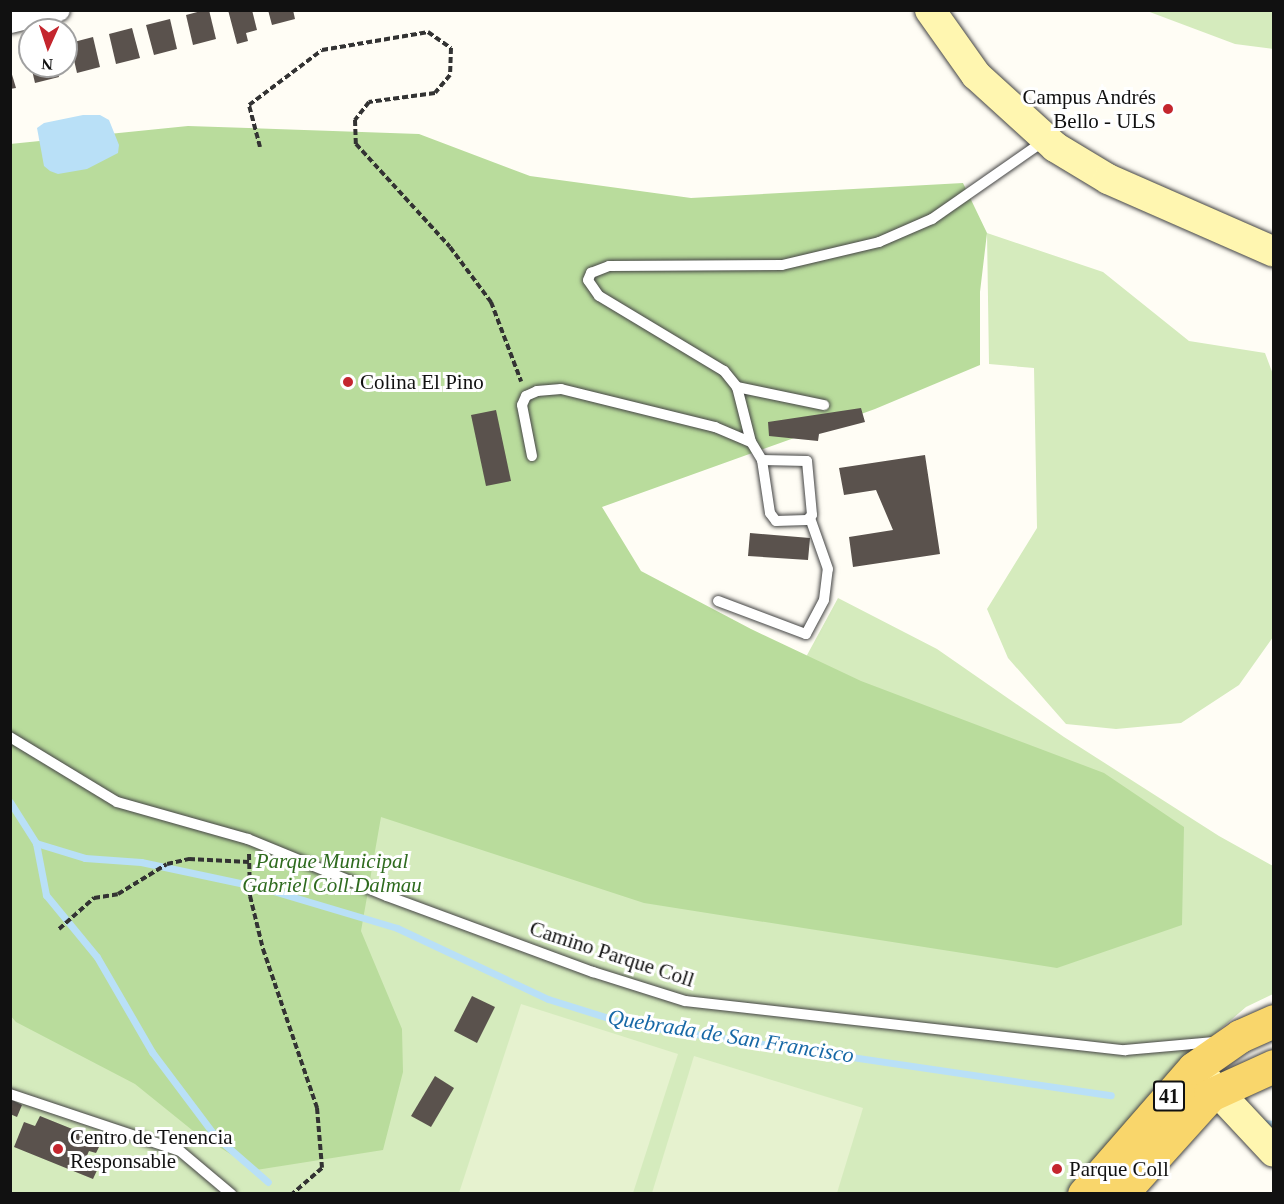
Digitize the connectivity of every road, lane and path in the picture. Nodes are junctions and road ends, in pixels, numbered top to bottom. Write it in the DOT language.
graph roads {
  1 [pos="59,10"];
  2 [pos="930,10"];
  3 [pos="10,22"];
  4 [pos="1046,139"];
  5 [pos="260,147"];
  6 [pos="1274,252"];
  7 [pos="737,387"];
  8 [pos="526,396"];
  9 [pos="824,405"];
  10 [pos="751,442"];
  11 [pos="532,456"];
  12 [pos="762,460"];
  13 [pos="810,518"];
  14 [pos="718,601"];
  15 [pos="10,737"];
  16 [pos="248,839"];
  17 [pos="249,862"];
  18 [pos="59,929"];
  19 [pos="1274,1021"];
  20 [pos="1240,1036"];
  21 [pos="1274,1066"];
  22 [pos="1206,1078"];
  23 [pos="10,1094"];
  24 [pos="1274,1152"];
  25 [pos="231,1194"];
  26 [pos="292,1194"];
  27 [pos="1084,1194"];
  28 [pos="1121,1194"];
  1 -- 3 [label="street"];
  2 -- 4 [label="main road"];
  4 -- 6 [label="main road"];
  4 -- 7 [label="lane"];
  5 -- 8 [label="path"];
  7 -- 9 [label="lane"];
  7 -- 10 [label="lane"];
  8 -- 10 [label="lane"];
  8 -- 11 [label="lane"];
  10 -- 12 [label="lane"];
  12 -- 13 [label="lane"];
  12 -- 13 [label="lane"];
  13 -- 14 [label="lane"];
  15 -- 16 [label="lane, Camino Parque Coll"];
  16 -- 17 [label="path"];
  16 -- 20 [label="lane, Camino Parque Coll"];
  17 -- 18 [label="path"];
  17 -- 26 [label="path"];
  19 -- 20 [label="main road, 41"];
  20 -- 22 [label="main road, 41"];
  21 -- 22 [label="main road, 41"];
  22 -- 24 [label="main road"];
  22 -- 27 [label="main road, 41"];
  22 -- 28 [label="main road, 41"];
  23 -- 25 [label="lane"];
}
